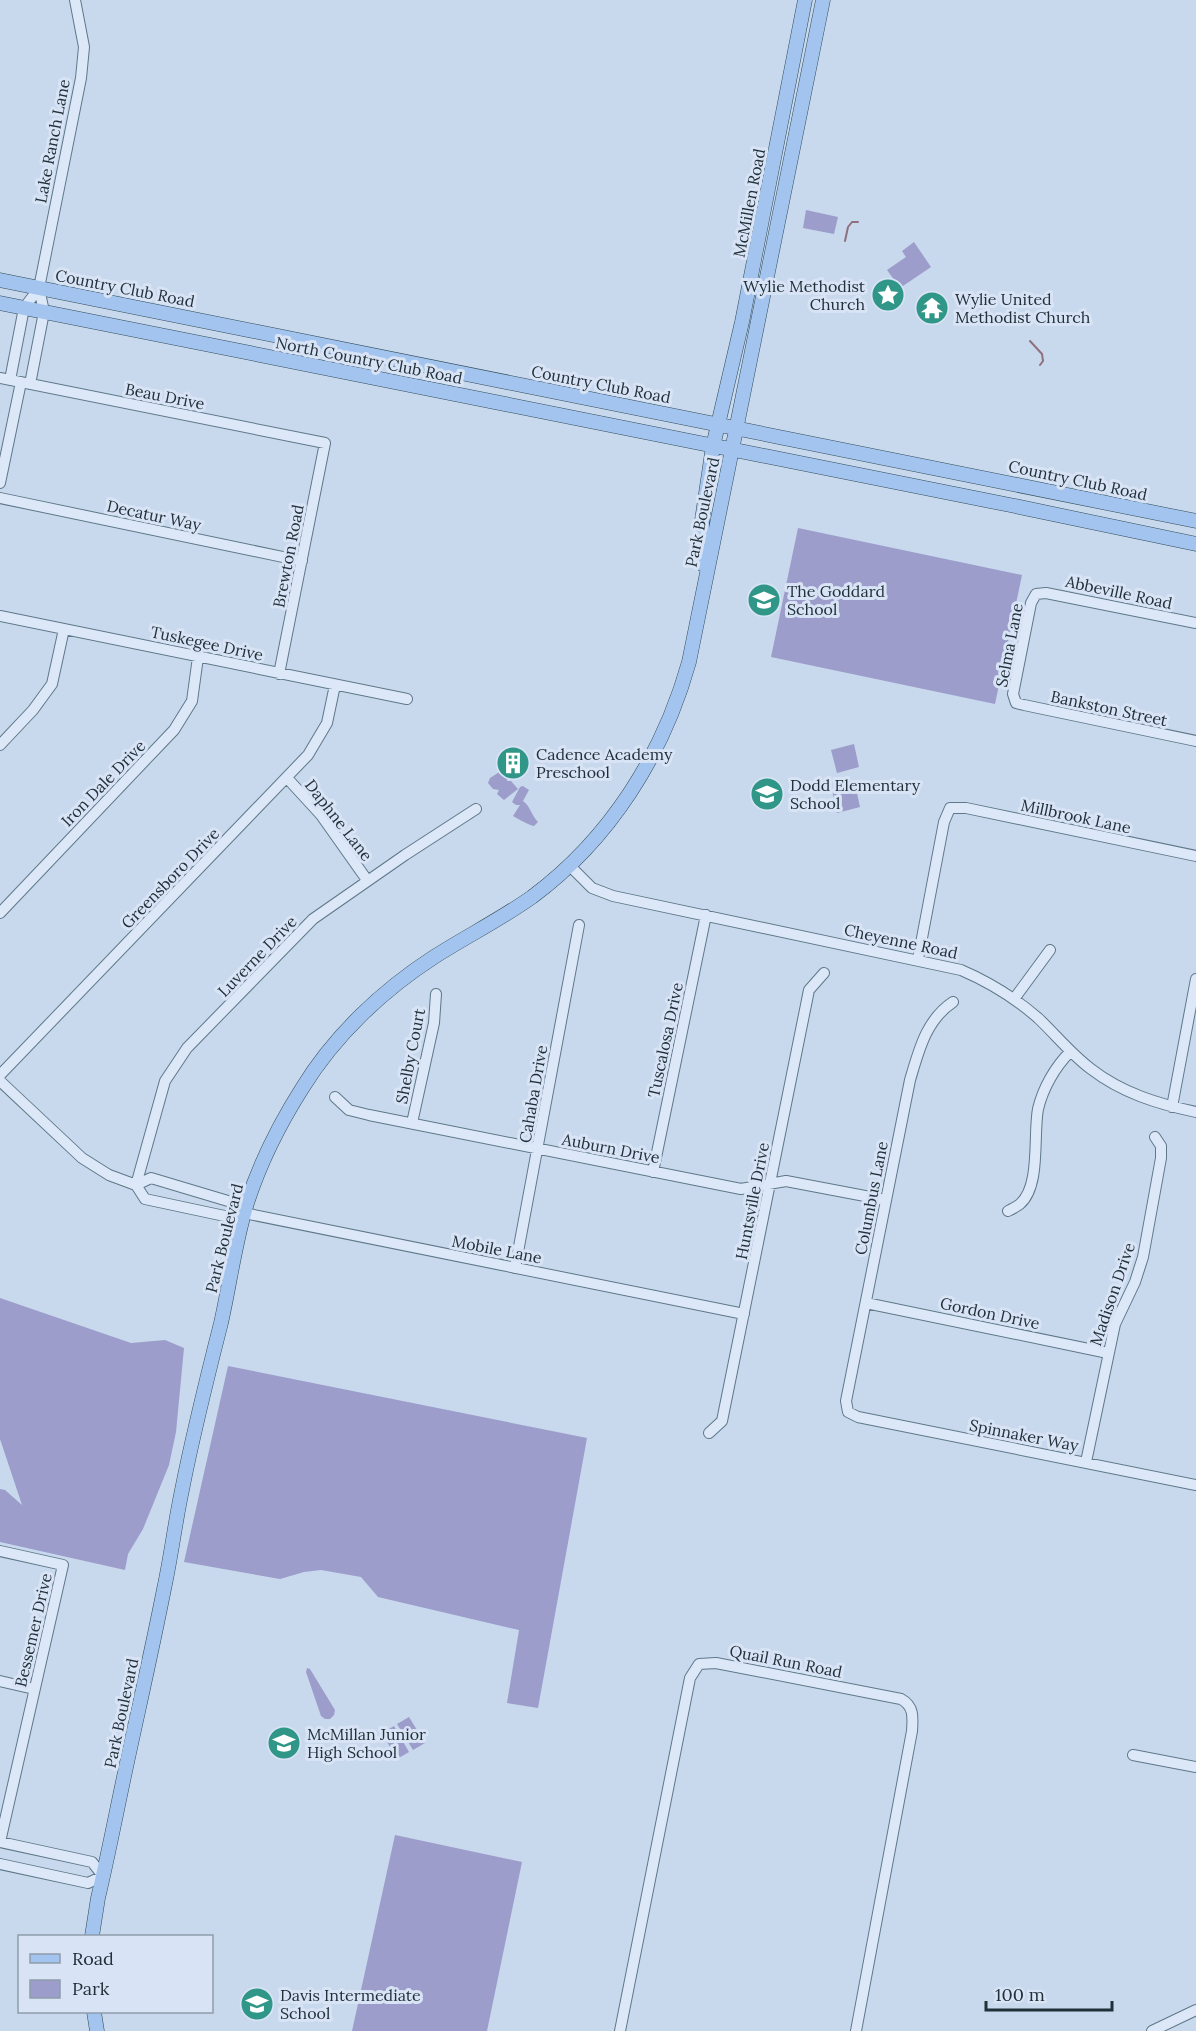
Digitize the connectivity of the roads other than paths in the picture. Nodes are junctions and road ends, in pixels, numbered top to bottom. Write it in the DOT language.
graph roads {
  1 [pos="75,0"];
  2 [pos="805,0"];
  3 [pos="823,0"];
  4 [pos="0,280"];
  5 [pos="39,288"];
  6 [pos="0,303"];
  7 [pos="24,308"];
  8 [pos="44,312"];
  9 [pos="234,327"];
  10 [pos="229,349"];
  11 [pos="15,381"];
  12 [pos="717,424"];
  13 [pos="737,428"];
  14 [pos="325,443"];
  15 [pos="712,446"];
  16 [pos="732,450"];
  17 [pos="962,474"];
  18 [pos="0,483"];
  19 [pos="957,495"];
  20 [pos="0,498"];
  21 [pos="1196,521"];
  22 [pos="1196,544"];
  23 [pos="302,561"];
  24 [pos="1036,594"];
  25 [pos="701,602"];
  26 [pos="0,616"];
  27 [pos="1196,623"];
  28 [pos="64,629"];
  29 [pos="198,657"];
  30 [pos="279,674"];
  31 [pos="335,685"];
  32 [pos="407,699"];
  33 [pos="1016,703"];
  34 [pos="1196,741"];
  35 [pos="0,745"];
  36 [pos="286,778"];
  37 [pos="476,809"];
  38 [pos="1196,856"];
  39 [pos="570,866"];
  40 [pos="368,880"];
  41 [pos="0,913"];
  42 [pos="706,915"];
  43 [pos="579,925"];
  44 [pos="1050,950"];
  45 [pos="918,959"];
  46 [pos="824,973"];
  47 [pos="1196,979"];
  48 [pos="436,994"];
  49 [pos="1014,999"];
  50 [pos="952,1002"];
  51 [pos="1070,1052"];
  52 [pos="0,1075"];
  53 [pos="0,1081"];
  54 [pos="335,1097"];
  55 [pos="1172,1107"];
  56 [pos="1196,1112"];
  57 [pos="412,1123"];
  58 [pos="1155,1137"];
  59 [pos="538,1149"];
  60 [pos="653,1172"];
  61 [pos="771,1184"];
  62 [pos="136,1185"];
  63 [pos="886,1200"];
  64 [pos="1008,1211"];
  65 [pos="244,1213"];
  66 [pos="515,1268"];
  67 [pos="866,1304"];
  68 [pos="744,1314"];
  69 [pos="1108,1353"];
  70 [pos="848,1412"];
  71 [pos="709,1433"];
  72 [pos="1086,1462"];
  73 [pos="1196,1485"];
  74 [pos="0,1551"];
  75 [pos="0,1681"];
  76 [pos="34,1689"];
  77 [pos="1133,1755"];
  78 [pos="1196,1767"];
  79 [pos="0,1842"];
  80 [pos="0,1864"];
  81 [pos="103,1876"];
  82 [pos="92,1935"];
  83 [pos="1196,2010"];
  84 [pos="94,2013"];
  85 [pos="98,2031"];
  86 [pos="620,2031"];
  87 [pos="856,2031"];
  88 [pos="1152,2031"];
  1 -- 5 [label="street, Lake Ranch Lane"];
  2 -- 12 [label="main road, McMillen Road"];
  3 -- 13 [label="main road, McMillen Road"];
  4 -- 5 [label="main road, Country Club Road"];
  5 -- 7 [label="street"];
  5 -- 8 [label="street"];
  5 -- 9 [label="main road, Country Club Road"];
  6 -- 7 [label="main road, North Country Club Road"];
  7 -- 8 [label="main road, North Country Club Road"];
  7 -- 11 [label="street"];
  8 -- 10 [label="main road, North Country Club Road"];
  8 -- 11 [label="street"];
  9 -- 10 [label="main road"];
  9 -- 12 [label="main road, Country Club Road"];
  10 -- 15 [label="main road, North Country Club Road"];
  11 -- 14 [label="street, Beau Drive"];
  11 -- 18 [label="street"];
  12 -- 13 [label="main road, Country Club Road"];
  12 -- 15 [label="main road, McMillen Road"];
  13 -- 16 [label="main road, Park Boulevard"];
  13 -- 17 [label="main road, Country Club Road"];
  14 -- 23 [label="street, Brewton Road"];
  15 -- 16 [label="main road, North Country Club Road"];
  15 -- 25 [label="main road, Park Boulevard"];
  16 -- 19 [label="main road"];
  16 -- 25 [label="main road, Park Boulevard"];
  17 -- 19 [label="main road"];
  17 -- 21 [label="main road, Country Club Road"];
  19 -- 22 [label="main road"];
  20 -- 23 [label="street, Decatur Way"];
  23 -- 30 [label="street, Brewton Road"];
  24 -- 27 [label="street, Abbeville Road"];
  24 -- 33 [label="street, Selma Lane"];
  25 -- 39 [label="main road, Park Boulevard"];
  26 -- 28 [label="street, Tuskegee Drive"];
  28 -- 29 [label="street, Tuskegee Drive"];
  28 -- 35 [label="street"];
  29 -- 30 [label="street, Tuskegee Drive"];
  29 -- 41 [label="street, Iron Dale Drive"];
  30 -- 31 [label="street, Tuskegee Drive"];
  31 -- 32 [label="street, Tuskegee Drive"];
  31 -- 36 [label="street, Greensboro Drive"];
  33 -- 34 [label="street, Bankston Street"];
  36 -- 40 [label="street, Daphne Lane"];
  36 -- 52 [label="street, Greensboro Drive"];
  37 -- 40 [label="street, Luverne Drive"];
  38 -- 45 [label="street, Millbrook Lane"];
  39 -- 42 [label="street, Cheyenne Road"];
  39 -- 65 [label="main road, Park Boulevard"];
  40 -- 62 [label="street, Luverne Drive"];
  42 -- 45 [label="street, Cheyenne Road"];
  42 -- 60 [label="street, Tuscalosa Drive"];
  43 -- 59 [label="street, Cahaba Drive"];
  44 -- 49 [label="street"];
  45 -- 49 [label="street, Cheyenne Road"];
  46 -- 61 [label="street, Huntsville Drive"];
  47 -- 55 [label="street"];
  48 -- 57 [label="street, Shelby Court"];
  49 -- 51 [label="street, Cheyenne Road"];
  50 -- 63 [label="street, Columbus Lane"];
  51 -- 55 [label="street, Cheyenne Road"];
  51 -- 64 [label="street"];
  53 -- 62 [label="street"];
  54 -- 57 [label="street, Auburn Drive"];
  55 -- 56 [label="street, Cheyenne Road"];
  57 -- 59 [label="street, Auburn Drive"];
  58 -- 69 [label="street, Madison Drive"];
  59 -- 60 [label="street, Auburn Drive"];
  59 -- 66 [label="street, Cahaba Drive"];
  60 -- 61 [label="street, Auburn Drive"];
  61 -- 63 [label="street, Auburn Drive"];
  61 -- 68 [label="street, Huntsville Drive"];
  62 -- 65 [label="street"];
  62 -- 65 [label="street"];
  63 -- 67 [label="street, Columbus Lane"];
  65 -- 66 [label="street, Mobile Lane"];
  65 -- 81 [label="main road, Park Boulevard"];
  66 -- 68 [label="street, Mobile Lane"];
  67 -- 69 [label="street, Gordon Drive"];
  67 -- 70 [label="street, Columbus Lane"];
  68 -- 71 [label="street, Huntsville Drive"];
  69 -- 72 [label="street, Madison Drive"];
  70 -- 72 [label="street, Spinnaker Way"];
  72 -- 73 [label="street, Spinnaker Way"];
  74 -- 76 [label="street, Bessemer Drive"];
  75 -- 76 [label="street"];
  76 -- 79 [label="street, Bessemer Drive"];
  77 -- 78 [label="street"];
  79 -- 81 [label="street"];
  80 -- 81 [label="street"];
  81 -- 82 [label="main road, Park Boulevard"];
  83 -- 88 [label="street"];
  84 -- 85 [label="main road"];
  86 -- 87 [label="street, Quail Run Road"];
}
